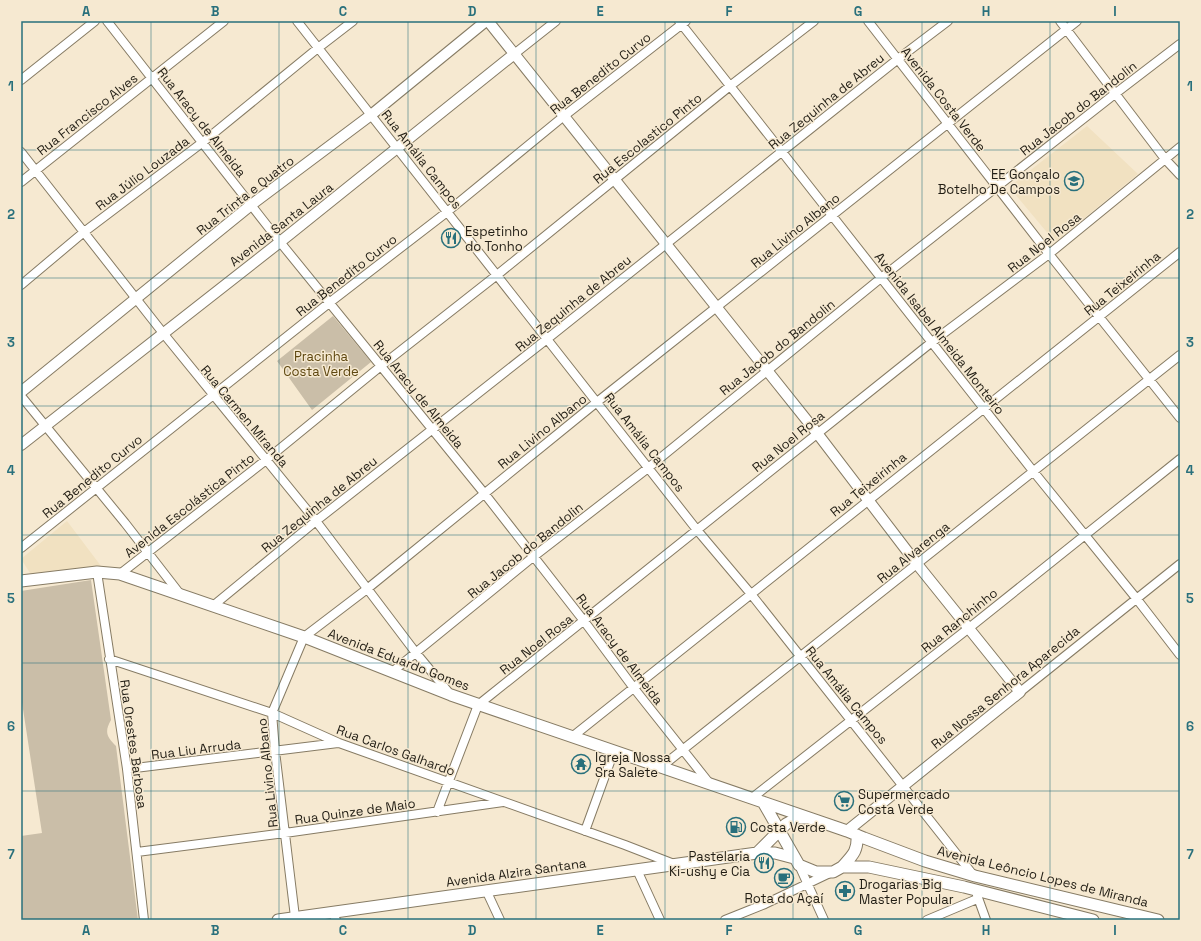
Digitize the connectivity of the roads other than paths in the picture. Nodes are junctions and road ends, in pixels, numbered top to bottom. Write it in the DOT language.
graph roads {
  1 [pos="95,21"];
  2 [pos="107,21"];
  3 [pos="224,21"];
  4 [pos="297,21"];
  5 [pos="353,21"];
  6 [pos="487,21"];
  7 [pos="556,21"];
  8 [pos="814,21"];
  9 [pos="868,21"];
  10 [pos="948,21"];
  11 [pos="1060,21"];
  12 [pos="1077,21"];
  13 [pos="682,22"];
  14 [pos="1067,29"];
  15 [pos="1180,44"];
  16 [pos="318,48"];
  17 [pos="513,55"];
  18 [pos="898,59"];
  19 [pos="152,78"];
  20 [pos="21,80"];
  21 [pos="730,86"];
  22 [pos="1116,93"];
  23 [pos="371,115"];
  24 [pos="564,116"];
  25 [pos="948,124"];
  26 [pos="203,142"];
  27 [pos="1180,147"];
  28 [pos="397,148"];
  29 [pos="782,151"];
  30 [pos="21,152"];
  31 [pos="1165,159"];
  32 [pos="36,170"];
  33 [pos="1180,175"];
  34 [pos="615,180"];
  35 [pos="21,182"];
  36 [pos="997,187"];
  37 [pos="251,205"];
  38 [pos="447,212"];
  39 [pos="832,215"];
  40 [pos="84,232"];
  41 [pos="280,242"];
  42 [pos="666,244"];
  43 [pos="1180,252"];
  44 [pos="1049,254"];
  45 [pos="497,276"];
  46 [pos="881,278"];
  47 [pos="21,285"];
  48 [pos="137,299"];
  49 [pos="329,303"];
  50 [pos="717,308"];
  51 [pos="1100,316"];
  52 [pos="162,333"];
  53 [pos="547,339"];
  54 [pos="932,342"];
  55 [pos="1180,355"];
  56 [pos="381,366"];
  57 [pos="767,371"];
  58 [pos="1150,380"];
  59 [pos="21,392"];
  60 [pos="212,395"];
  61 [pos="21,396"];
  62 [pos="597,402"];
  63 [pos="984,408"];
  64 [pos="1180,418"];
  65 [pos="45,426"];
  66 [pos="432,429"];
  67 [pos="817,434"];
  68 [pos="21,445"];
  69 [pos="1180,459"];
  70 [pos="266,460"];
  71 [pos="648,468"];
  72 [pos="1033,472"];
  73 [pos="96,488"];
  74 [pos="484,493"];
  75 [pos="867,500"];
  76 [pos="316,521"];
  77 [pos="697,530"];
  78 [pos="1084,535"];
  79 [pos="21,548"];
  80 [pos="148,553"];
  81 [pos="533,557"];
  82 [pos="917,564"];
  83 [pos="1180,564"];
  84 [pos="97,572"];
  85 [pos="120,574"];
  86 [pos="21,582"];
  87 [pos="367,588"];
  88 [pos="180,594"];
  89 [pos="751,594"];
  90 [pos="1136,598"];
  91 [pos="214,605"];
  92 [pos="584,621"];
  93 [pos="969,628"];
  94 [pos="304,637"];
  95 [pos="416,653"];
  96 [pos="1180,655"];
  97 [pos="801,657"];
  98 [pos="110,659"];
  99 [pos="392,672"];
  100 [pos="633,687"];
  101 [pos="1020,692"];
  102 [pos="451,695"];
  103 [pos="478,705"];
  104 [pos="272,713"];
  105 [pos="851,721"];
  106 [pos="572,736"];
  107 [pos="339,743"];
  108 [pos="682,750"];
  109 [pos="275,751"];
  110 [pos="614,751"];
  111 [pos="661,767"];
  112 [pos="126,769"];
  113 [pos="448,781"];
  114 [pos="710,784"];
  115 [pos="903,785"];
  116 [pos="758,800"];
  117 [pos="504,802"];
  118 [pos="437,812"];
  119 [pos="808,818"];
  120 [pos="585,830"];
  121 [pos="780,832"];
  122 [pos="285,833"];
  123 [pos="852,833"];
  124 [pos="137,852"];
  125 [pos="757,853"];
  126 [pos="796,862"];
  127 [pos="675,864"];
  128 [pos="637,870"];
  129 [pos="838,870"];
  130 [pos="975,876"];
  131 [pos="808,884"];
  132 [pos="486,890"];
  133 [pos="977,895"];
  134 [pos="335,916"];
  135 [pos="295,917"];
  136 [pos="144,920"];
  137 [pos="278,920"];
  138 [pos="500,920"];
  139 [pos="660,920"];
  140 [pos="725,920"];
  141 [pos="824,920"];
  142 [pos="927,920"];
  143 [pos="986,920"];
  144 [pos="1093,920"];
  145 [pos="1158,920"];
  1 -- 20 [label="street"];
  2 -- 19 [label="street, Rua Aracy de Almeida"];
  3 -- 19 [label="street, Rua Francisco Alves"];
  4 -- 16 [label="street, Rua Amália Campos"];
  5 -- 16 [label="street, Rua Júlio Louzada"];
  6 -- 17 [label="street"];
  6 -- 23 [label="street, Rua Trinta e Quatro"];
  7 -- 17 [label="street, Avenida Santa Laura"];
  8 -- 21 [label="street, Rua Escolastico Pinto"];
  9 -- 18 [label="street, Avenida Costa Verde"];
  10 -- 18 [label="street, Rua Zequinha de Abreu"];
  11 -- 14 [label="street"];
  12 -- 14 [label="street, Rua Livino Albano"];
  13 -- 21 [label="street, Avenida Isabel Almeida Monteiro"];
  13 -- 24 [label="street, Rua Benedito Curvo"];
  14 -- 22 [label="street"];
  14 -- 25 [label="street, Rua Livino Albano"];
  15 -- 22 [label="street, Rua Jacob do Bandolin"];
  16 -- 23 [label="street, Rua Amália Campos"];
  16 -- 26 [label="street, Rua Júlio Louzada"];
  17 -- 24 [label="street"];
  17 -- 28 [label="street, Avenida Santa Laura"];
  18 -- 25 [label="street, Avenida Costa Verde"];
  18 -- 29 [label="street, Rua Zequinha de Abreu"];
  19 -- 26 [label="street, Rua Aracy de Almeida"];
  19 -- 32 [label="street, Rua Francisco Alves"];
  21 -- 29 [label="street, Avenida Isabel Almeida Monteiro"];
  21 -- 34 [label="street, Rua Escolastico Pinto"];
  22 -- 31 [label="street"];
  22 -- 36 [label="street, Rua Jacob do Bandolin"];
  23 -- 28 [label="street, Rua Amália Campos"];
  23 -- 37 [label="street, Rua Trinta e Quatro"];
  24 -- 34 [label="street"];
  24 -- 38 [label="street, Rua Benedito Curvo"];
  25 -- 36 [label="street, Avenida Costa Verde"];
  25 -- 39 [label="street, Rua Livino Albano"];
  26 -- 37 [label="street, Rua Aracy de Almeida"];
  26 -- 40 [label="street, Rua Júlio Louzada"];
  27 -- 31 [label="street, Rua Noel Rosa"];
  28 -- 38 [label="street, Rua Amália Campos"];
  28 -- 41 [label="street, Avenida Santa Laura"];
  29 -- 39 [label="street, Avenida Isabel Almeida Monteiro"];
  29 -- 42 [label="street, Rua Zequinha de Abreu"];
  30 -- 32 [label="street, Rua Carmen Miranda"];
  31 -- 33 [label="street"];
  31 -- 44 [label="street, Rua Noel Rosa"];
  32 -- 35 [label="street, Rua Francisco Alves"];
  32 -- 40 [label="street, Rua Carmen Miranda"];
  34 -- 42 [label="street"];
  34 -- 45 [label="street, Rua Escolastico Pinto"];
  36 -- 44 [label="street, Avenida Costa Verde"];
  36 -- 46 [label="street, Rua Jacob do Bandolin"];
  37 -- 41 [label="street, Rua Aracy de Almeida"];
  37 -- 48 [label="street, Rua Trinta e Quatro"];
  38 -- 45 [label="street, Rua Amália Campos"];
  38 -- 49 [label="street, Rua Benedito Curvo"];
  39 -- 46 [label="street, Avenida Isabel Almeida Monteiro"];
  39 -- 50 [label="street, Rua Livino Albano"];
  40 -- 47 [label="street, Rua Júlio Louzada"];
  40 -- 48 [label="street, Rua Carmen Miranda"];
  41 -- 49 [label="street, Rua Aracy de Almeida"];
  41 -- 52 [label="street, Avenida Santa Laura"];
  42 -- 50 [label="street"];
  42 -- 53 [label="street, Rua Zequinha de Abreu"];
  43 -- 51 [label="street, Rua Teixeirinha"];
  44 -- 51 [label="street, Avenida Costa Verde"];
  44 -- 54 [label="street, Rua Noel Rosa"];
  45 -- 53 [label="street, Rua Amália Campos"];
  45 -- 56 [label="street, Avenida Escolástica Pinto"];
  46 -- 54 [label="street, Avenida Isabel Almeida Monteiro"];
  46 -- 57 [label="street, Rua Jacob do Bandolin"];
  48 -- 52 [label="street, Rua Carmen Miranda"];
  48 -- 59 [label="street, Rua Trinta e Quatro"];
  49 -- 56 [label="street, Rua Aracy de Almeida"];
  49 -- 60 [label="street, Rua Benedito Curvo"];
  50 -- 57 [label="street"];
  50 -- 62 [label="street, Rua Livino Albano"];
  51 -- 58 [label="street, Avenida Costa Verde"];
  51 -- 63 [label="street, Rua Teixeirinha"];
  52 -- 60 [label="street, Rua Carmen Miranda"];
  52 -- 65 [label="street, Avenida Santa Laura"];
  53 -- 62 [label="street, Rua Amália Campos"];
  53 -- 66 [label="street, Rua Zequinha de Abreu"];
  54 -- 63 [label="street, Avenida Isabel Almeida Monteiro"];
  54 -- 67 [label="street, Rua Noel Rosa"];
  55 -- 58 [label="street, Rua Alvarenga"];
  56 -- 66 [label="street, Rua Aracy de Almeida"];
  56 -- 70 [label="street, Avenida Escolástica Pinto"];
  57 -- 67 [label="street"];
  57 -- 71 [label="street, Rua Jacob do Bandolin"];
  58 -- 64 [label="street, Avenida Costa Verde"];
  58 -- 72 [label="street, Rua Alvarenga"];
  60 -- 70 [label="street, Rua Carmen Miranda"];
  60 -- 73 [label="street, Rua Benedito Curvo"];
  61 -- 65 [label="street"];
  62 -- 71 [label="street, Rua Amália Campos"];
  62 -- 74 [label="street, Rua Livino Albano"];
  63 -- 72 [label="street, Avenida Isabel Almeida Monteiro"];
  63 -- 75 [label="street, Rua Teixeirinha"];
  65 -- 68 [label="street, Avenida Santa Laura"];
  65 -- 73 [label="street"];
  66 -- 74 [label="street, Rua Aracy de Almeida"];
  66 -- 76 [label="street, Rua Zequinha de Abreu"];
  67 -- 75 [label="street"];
  67 -- 77 [label="street, Rua Noel Rosa"];
  69 -- 78 [label="street, Rua Ranchinho"];
  70 -- 76 [label="street, Rua Carmen Miranda"];
  70 -- 80 [label="street, Avenida Escolástica Pinto"];
  71 -- 77 [label="street, Rua Amália Campos"];
  71 -- 81 [label="street, Rua Jacob do Bandolin"];
  72 -- 78 [label="street, Avenida Isabel Almeida Monteiro"];
  72 -- 82 [label="street, Rua Alvarenga"];
  73 -- 79 [label="street, Rua Benedito Curvo"];
  73 -- 80 [label="street"];
  74 -- 81 [label="street, Rua Aracy de Almeida"];
  74 -- 87 [label="street, Rua Livino Albano"];
  75 -- 82 [label="street"];
  75 -- 89 [label="street, Rua Teixeirinha"];
  76 -- 87 [label="street, Rua Carmen Miranda"];
  76 -- 91 [label="street, Rua Zequinha de Abreu"];
  77 -- 89 [label="street, Rua Amália Campos"];
  77 -- 92 [label="street, Rua Noel Rosa"];
  78 -- 90 [label="street, Avenida Isabel Almeida Monteiro"];
  78 -- 93 [label="street, Rua Ranchinho"];
  80 -- 85 [label="street, Avenida Escolástica Pinto"];
  80 -- 88 [label="street"];
  81 -- 92 [label="street, Rua Aracy de Almeida"];
  81 -- 95 [label="street, Rua Jacob do Bandolin"];
  82 -- 93 [label="street"];
  82 -- 97 [label="street, Rua Alvarenga"];
  83 -- 90 [label="street, Rua Nossa Senhora Aparecida"];
  84 -- 85 [label="main road, Avenida Eduardo Gomes"];
  84 -- 86 [label="main road, Avenida Eduardo Gomes"];
  84 -- 98 [label="street, Rua Orestes Barbosa"];
  85 -- 88 [label="main road, Avenida Eduardo Gomes"];
  87 -- 94 [label="street, Rua Livino Albano"];
  87 -- 95 [label="street, Rua Carmen Miranda"];
  88 -- 91 [label="main road, Avenida Eduardo Gomes"];
  89 -- 97 [label="street, Rua Amália Campos"];
  89 -- 100 [label="street, Rua Teixeirinha"];
  90 -- 96 [label="street, Avenida Isabel Almeida Monteiro"];
  90 -- 101 [label="street, Rua Nossa Senhora Aparecida"];
  91 -- 94 [label="main road, Avenida Eduardo Gomes"];
  92 -- 100 [label="street, Rua Aracy de Almeida"];
  92 -- 103 [label="street, Rua Noel Rosa"];
  93 -- 101 [label="street"];
  93 -- 105 [label="street, Rua Ranchinho"];
  94 -- 99 [label="main road, Avenida Eduardo Gomes"];
  94 -- 104 [label="street, Rua Livino Albano"];
  95 -- 99 [label="street, Rua Jacob do Bandolin"];
  95 -- 102 [label="street, Rua Carmen Miranda"];
  97 -- 105 [label="street, Rua Amália Campos"];
  97 -- 108 [label="street, Rua Alvarenga"];
  98 -- 104 [label="street, Rua Carlos Galhardo"];
  98 -- 112 [label="street, Rua Orestes Barbosa"];
  99 -- 102 [label="main road, Avenida Eduardo Gomes"];
  100 -- 106 [label="street, Rua Teixeirinha"];
  100 -- 108 [label="street, Rua Aracy de Almeida"];
  101 -- 115 [label="street, Rua Nossa Senhora Aparecida"];
  102 -- 103 [label="main road, Avenida Eduardo Gomes"];
  103 -- 106 [label="main road, Avenida Eduardo Gomes"];
  103 -- 113 [label="street"];
  104 -- 107 [label="street, Rua Carlos Galhardo"];
  104 -- 109 [label="street, Rua Livino Albano"];
  105 -- 115 [label="street, Rua Amália Campos"];
  105 -- 116 [label="street, Rua Ranchinho"];
  106 -- 110 [label="main road, Avenida Eduardo Gomes"];
  107 -- 109 [label="street, Rua Liu Arruda"];
  107 -- 113 [label="street, Rua Carlos Galhardo"];
  108 -- 111 [label="street, Rua Alvarenga"];
  108 -- 114 [label="street, Rua Aracy de Almeida"];
  109 -- 112 [label="street, Rua Liu Arruda"];
  109 -- 122 [label="street, Rua Livino Albano"];
  110 -- 111 [label="main road, Avenida Eduardo Gomes"];
  110 -- 120 [label="street"];
  111 -- 114 [label="main road, Avenida Eduardo Gomes"];
  112 -- 124 [label="street, Rua Orestes Barbosa"];
  113 -- 117 [label="street, Rua Carlos Galhardo"];
  113 -- 118 [label="street"];
  114 -- 116 [label="main road, Avenida Eduardo Gomes"];
  115 -- 123 [label="street, Rua Nossa Senhora Aparecida"];
  115 -- 130 [label="street, Rua Amália Campos"];
  116 -- 119 [label="main road, Avenida Eduardo Gomes"];
  116 -- 121 [label="main road"];
  117 -- 118 [label="street, Rua Quinze de Maio"];
  117 -- 120 [label="street, Rua Carlos Galhardo"];
  118 -- 122 [label="street, Rua Quinze de Maio"];
  119 -- 121 [label="main road"];
  119 -- 123 [label="main road, Avenida Leôncio Lopes de Miranda"];
  120 -- 127 [label="street, Rua Carlos Galhardo"];
  121 -- 125 [label="main road"];
  121 -- 126 [label="main road"];
  122 -- 124 [label="street, Rua Quinze de Maio"];
  122 -- 135 [label="street, Rua Livino Albano"];
  123 -- 129 [label="main road"];
  123 -- 130 [label="main road, Avenida Leôncio Lopes de Miranda"];
  124 -- 136 [label="street, Rua Orestes Barbosa"];
  125 -- 126 [label="main road"];
  125 -- 127 [label="main road, Avenida Alzira Santana"];
  126 -- 129 [label="main road"];
  126 -- 131 [label="street"];
  127 -- 128 [label="main road, Avenida Alzira Santana"];
  128 -- 132 [label="main road, Avenida Alzira Santana"];
  128 -- 139 [label="street"];
  129 -- 131 [label="street"];
  129 -- 133 [label="main road"];
  130 -- 145 [label="main road, Avenida Leôncio Lopes de Miranda"];
  131 -- 140 [label="street"];
  131 -- 141 [label="street"];
  132 -- 134 [label="main road, Avenida Alzira Santana"];
  132 -- 138 [label="street"];
  133 -- 142 [label="street"];
  133 -- 143 [label="street"];
  133 -- 144 [label="main road"];
  134 -- 135 [label="main road, Avenida Alzira Santana"];
  135 -- 137 [label="main road, Avenida Alzira Santana"];
}
